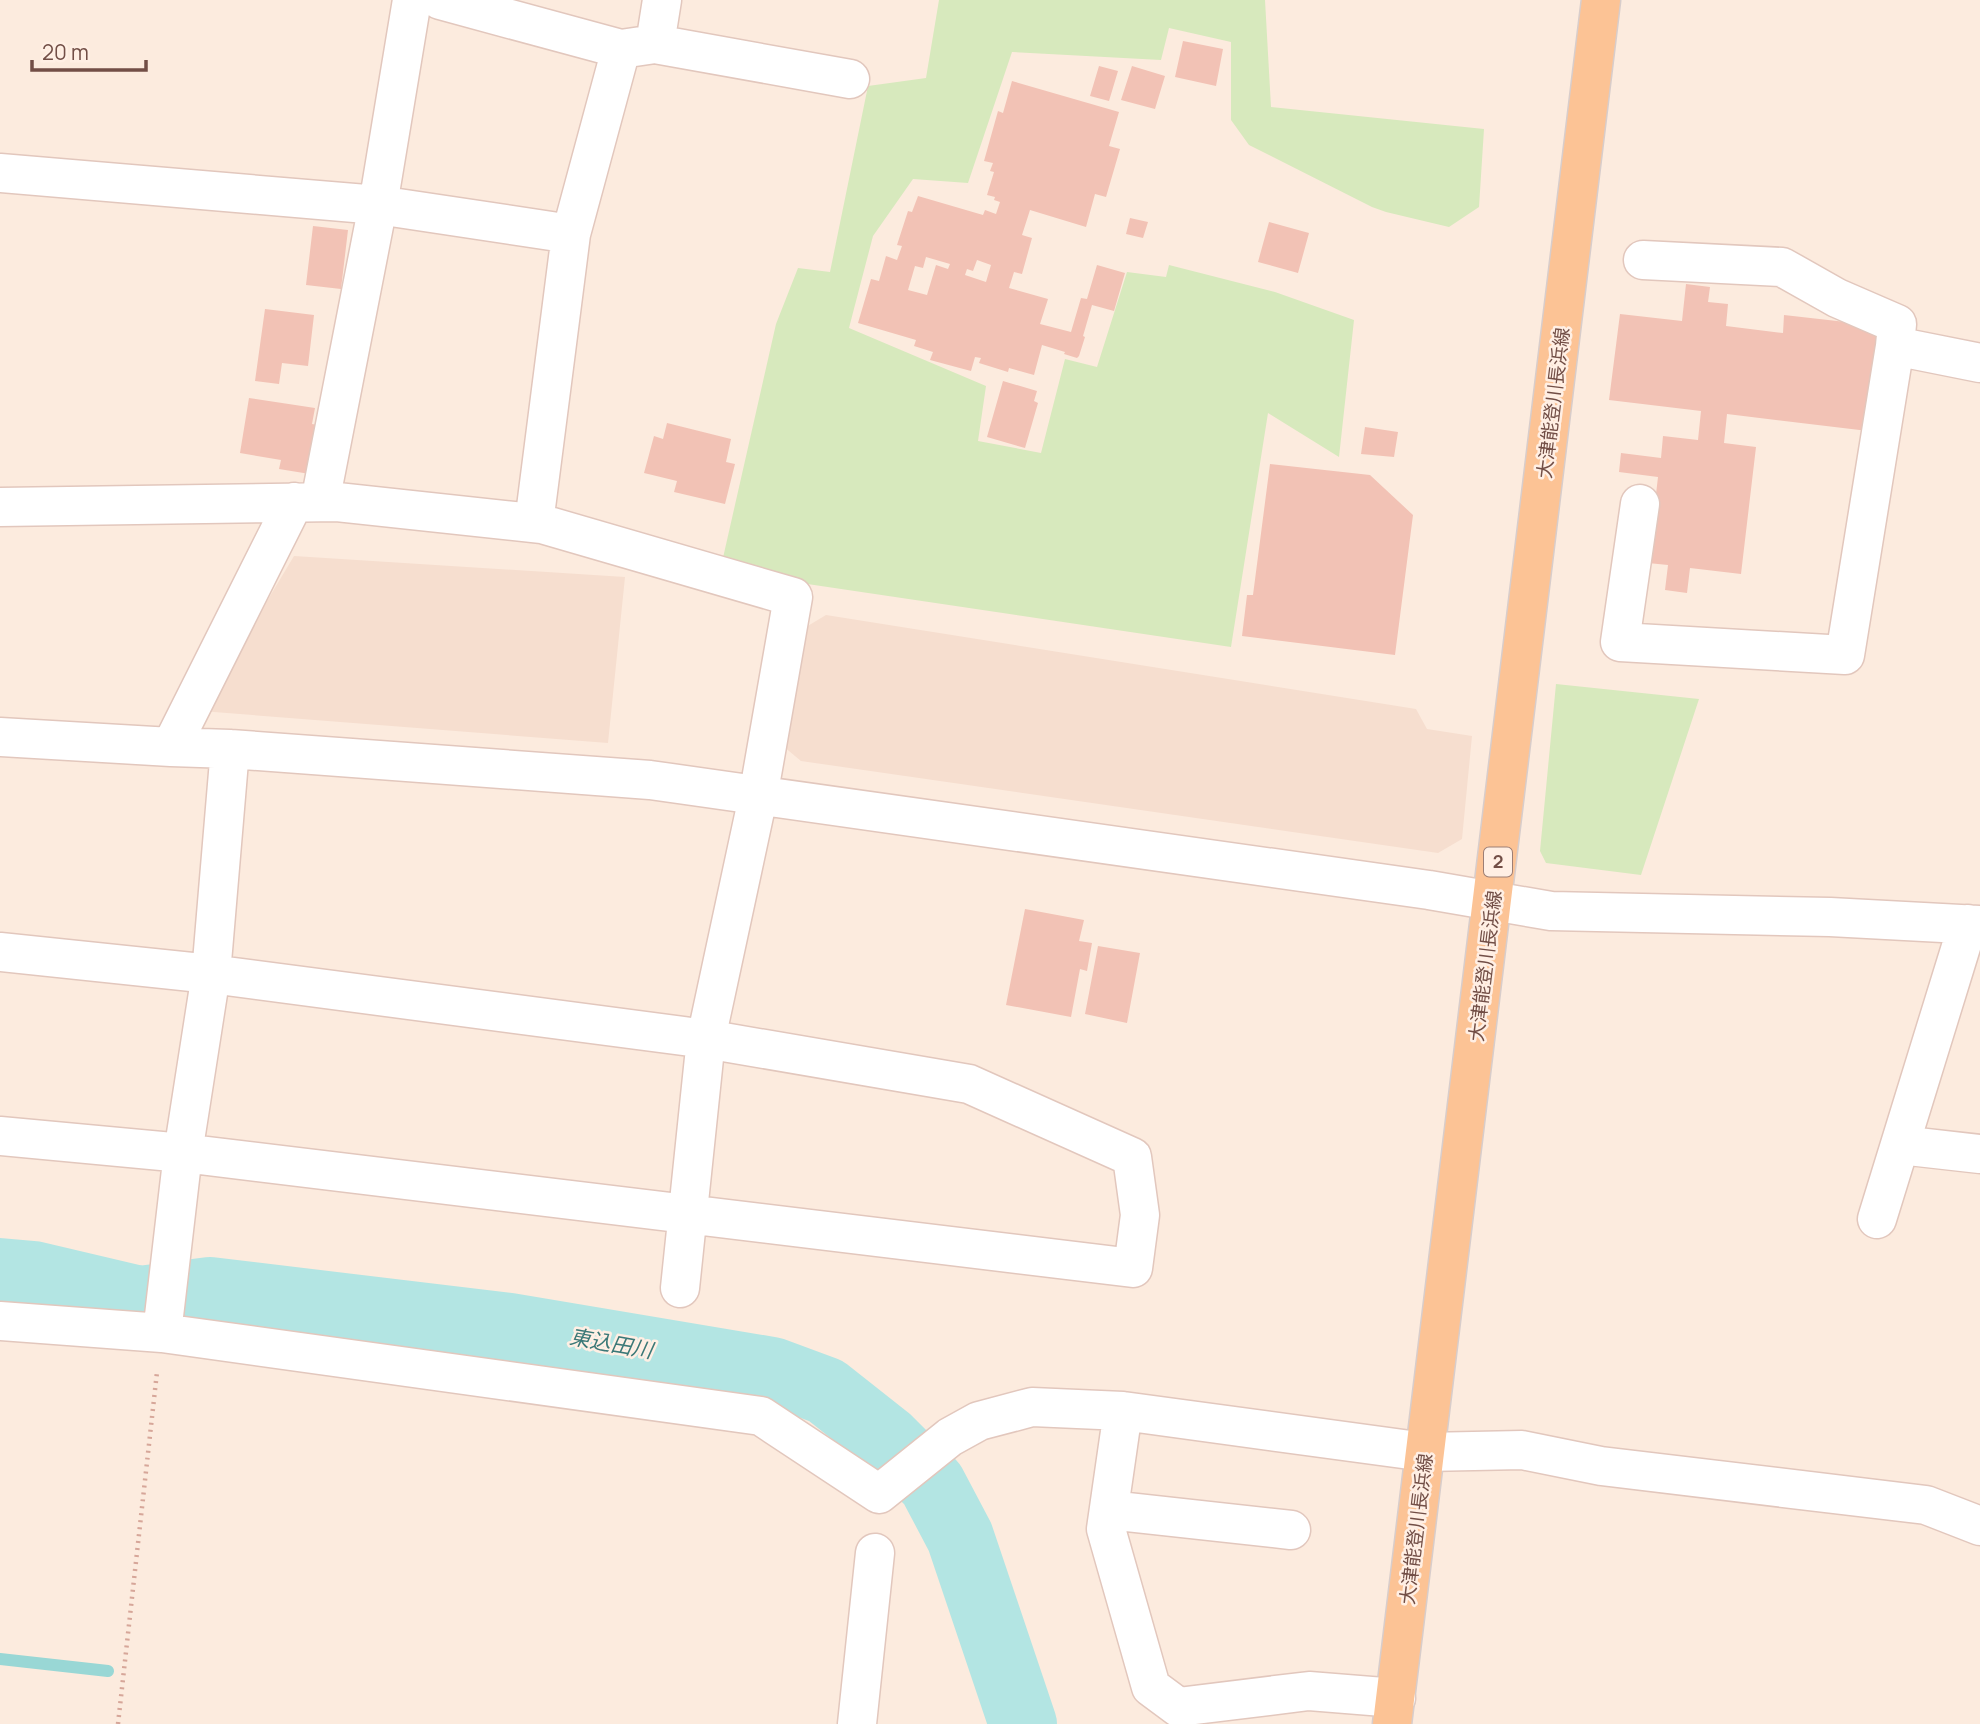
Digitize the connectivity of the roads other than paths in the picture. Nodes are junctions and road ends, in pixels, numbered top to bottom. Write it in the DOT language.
graph roads {
  1 [pos="412,0"];
  2 [pos="440,0"];
  3 [pos="662,0"];
  4 [pos="1601,0"];
  5 [pos="638,47"];
  6 [pos="850,79"];
  7 [pos="0,173"];
  8 [pos="378,205"];
  9 [pos="571,234"];
  10 [pos="1643,260"];
  11 [pos="1895,346"];
  12 [pos="1980,363"];
  13 [pos="307,502"];
  14 [pos="1640,504"];
  15 [pos="0,507"];
  16 [pos="534,523"];
  17 [pos="0,737"];
  18 [pos="171,747"];
  19 [pos="230,749"];
  20 [pos="758,797"];
  21 [pos="1493,900"];
  22 [pos="1974,925"];
  23 [pos="0,951"];
  24 [pos="211,974"];
  25 [pos="706,1039"];
  26 [pos="0,1136"];
  27 [pos="1900,1145"];
  28 [pos="183,1153"];
  29 [pos="1980,1154"];
  30 [pos="688,1213"];
  31 [pos="1877,1219"];
  32 [pos="680,1289"];
  33 [pos="0,1321"];
  34 [pos="162,1327"];
  35 [pos="1123,1411"];
  36 [pos="1425,1452"];
  37 [pos="1109,1510"];
  38 [pos="1980,1526"];
  39 [pos="1291,1530"];
  40 [pos="875,1553"];
  41 [pos="1394,1711"];
  42 [pos="857,1724"];
  1 -- 8 [label="street"];
  2 -- 5 [label="street"];
  3 -- 5 [label="street"];
  4 -- 21 [label="main road, 大津能登川長浜線 / 2"];
  5 -- 6 [label="street"];
  5 -- 9 [label="street"];
  7 -- 8 [label="street"];
  8 -- 9 [label="street"];
  8 -- 13 [label="street"];
  9 -- 16 [label="street"];
  10 -- 11 [label="street"];
  11 -- 12 [label="street"];
  11 -- 14 [label="street"];
  13 -- 15 [label="street"];
  13 -- 16 [label="street"];
  13 -- 18 [label="street"];
  16 -- 20 [label="street"];
  17 -- 18 [label="street"];
  18 -- 19 [label="street"];
  19 -- 20 [label="street"];
  19 -- 24 [label="street"];
  20 -- 21 [label="street"];
  20 -- 25 [label="street"];
  21 -- 22 [label="street"];
  21 -- 36 [label="main road, 大津能登川長浜線 / 2"];
  22 -- 27 [label="street"];
  23 -- 24 [label="street"];
  24 -- 25 [label="street"];
  24 -- 28 [label="street"];
  25 -- 30 [label="street"];
  25 -- 30 [label="street"];
  26 -- 28 [label="street"];
  27 -- 29 [label="street"];
  27 -- 31 [label="street"];
  28 -- 30 [label="street"];
  28 -- 34 [label="street"];
  30 -- 32 [label="street"];
  33 -- 34 [label="street"];
  34 -- 35 [label="street"];
  35 -- 36 [label="street"];
  35 -- 37 [label="street"];
  36 -- 38 [label="street"];
  36 -- 41 [label="main road, 大津能登川長浜線 / 2"];
  37 -- 39 [label="street"];
  37 -- 41 [label="street"];
  40 -- 42 [label="street"];
}
